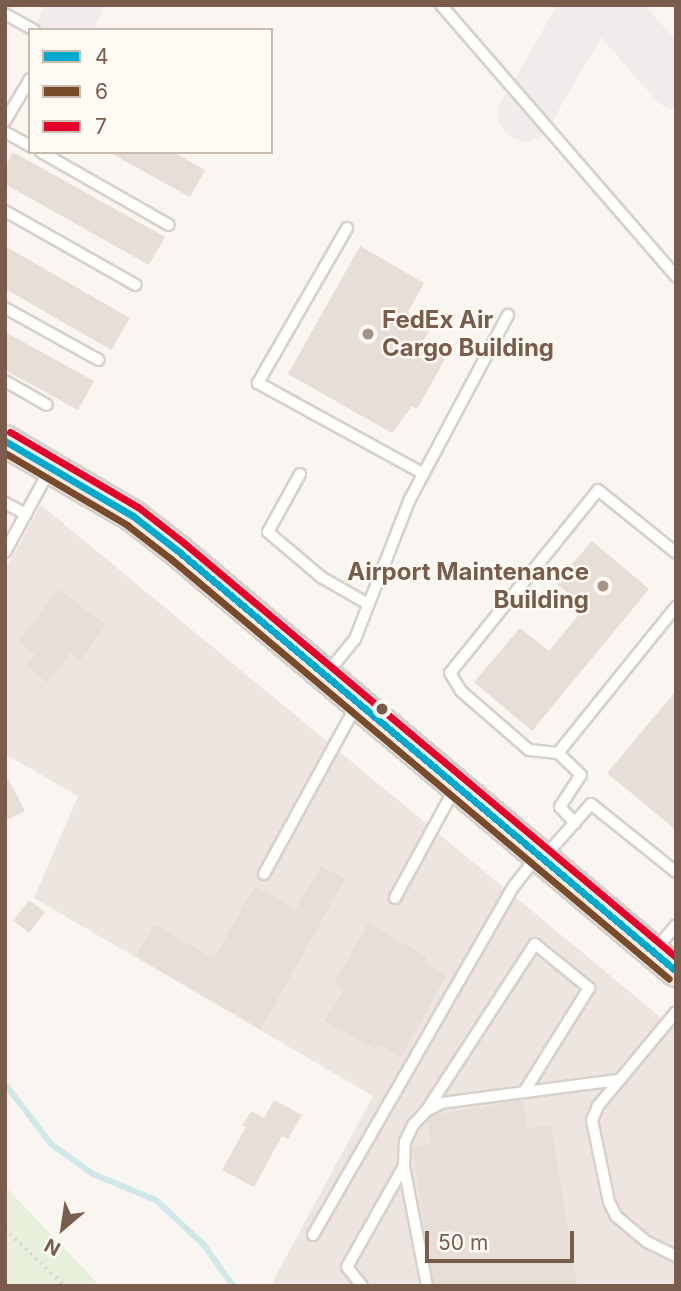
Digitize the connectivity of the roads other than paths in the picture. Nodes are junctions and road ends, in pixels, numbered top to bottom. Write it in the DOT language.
graph roads {
  1 [pos="441,5"];
  2 [pos="5,13"];
  3 [pos="31,28"];
  4 [pos="28,82"];
  5 [pos="5,121"];
  6 [pos="5,132"];
  7 [pos="28,145"];
  8 [pos="45,154"];
  9 [pos="5,211"];
  10 [pos="169,225"];
  11 [pos="347,228"];
  12 [pos="676,276"];
  13 [pos="136,285"];
  14 [pos="5,308"];
  15 [pos="509,315"];
  16 [pos="99,360"];
  17 [pos="5,381"];
  18 [pos="47,405"];
  19 [pos="5,441"];
  20 [pos="51,467"];
  21 [pos="300,474"];
  22 [pos="424,474"];
  23 [pos="5,503"];
  24 [pos="26,514"];
  25 [pos="5,552"];
  26 [pos="676,553"];
  27 [pos="369,604"];
  28 [pos="676,607"];
  29 [pos="325,675"];
  30 [pos="358,703"];
  31 [pos="558,753"];
  32 [pos="457,786"];
  33 [pos="575,823"];
  34 [pos="541,857"];
  35 [pos="676,872"];
  36 [pos="264,874"];
  37 [pos="395,898"];
  38 [pos="676,925"];
  39 [pos="665,962"];
  40 [pos="676,1012"];
  41 [pos="619,1080"];
  42 [pos="524,1092"];
  43 [pos="426,1111"];
  44 [pos="404,1166"];
  45 [pos="313,1236"];
  46 [pos="676,1256"];
  47 [pos="362,1286"];
  48 [pos="427,1286"];
  1 -- 12 [label="lane"];
  2 -- 3 [label="lane"];
  4 -- 5 [label="lane"];
  6 -- 7 [label="lane"];
  8 -- 10 [label="lane"];
  9 -- 13 [label="lane"];
  11 -- 22 [label="lane"];
  14 -- 16 [label="lane"];
  15 -- 22 [label="lane"];
  17 -- 18 [label="lane"];
  19 -- 20 [label="main road"];
  20 -- 24 [label="lane"];
  20 -- 29 [label="main road"];
  21 -- 27 [label="lane"];
  22 -- 27 [label="lane"];
  23 -- 24 [label="lane"];
  24 -- 25 [label="lane"];
  26 -- 31 [label="lane"];
  27 -- 29 [label="lane"];
  28 -- 31 [label="lane"];
  29 -- 30 [label="main road"];
  30 -- 32 [label="main road"];
  30 -- 36 [label="lane"];
  31 -- 33 [label="lane"];
  32 -- 34 [label="main road"];
  32 -- 37 [label="lane"];
  33 -- 34 [label="lane"];
  33 -- 35 [label="lane"];
  34 -- 39 [label="main road"];
  34 -- 45 [label="lane"];
  38 -- 39 [label="lane"];
  40 -- 41 [label="lane"];
  41 -- 42 [label="lane"];
  41 -- 46 [label="lane"];
  42 -- 43 [label="lane"];
  42 -- 43 [label="lane"];
  43 -- 44 [label="lane"];
  44 -- 47 [label="lane"];
  44 -- 48 [label="lane"];
}
